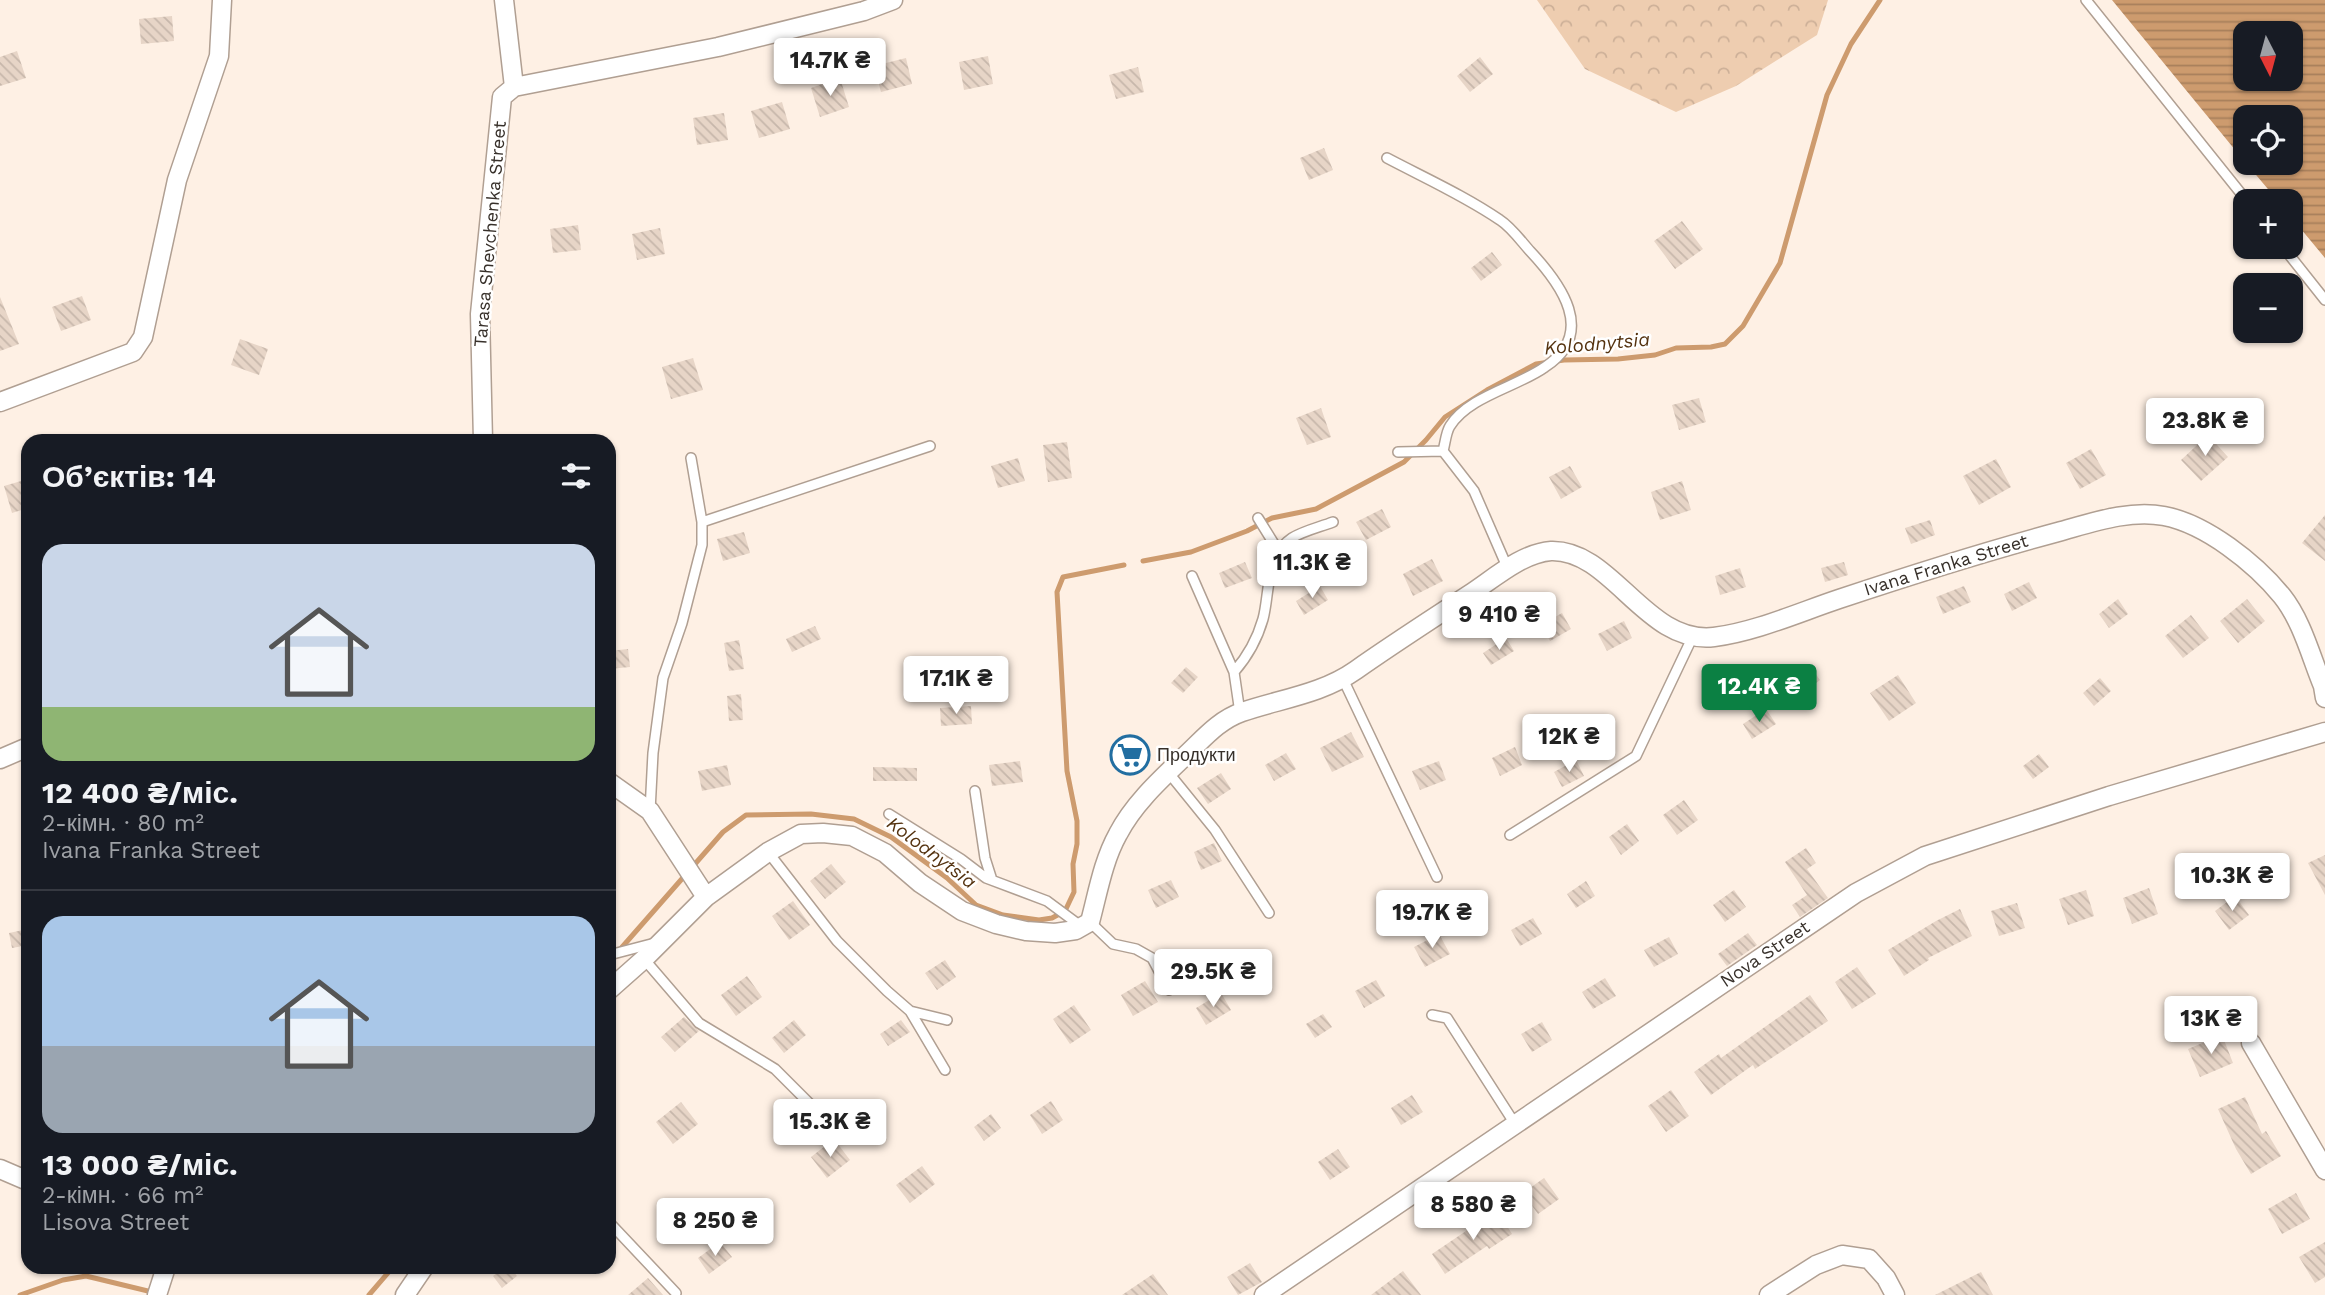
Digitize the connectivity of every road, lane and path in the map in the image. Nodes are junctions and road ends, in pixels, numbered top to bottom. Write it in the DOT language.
graph roads {
  1 [pos="222,0"];
  2 [pos="504,0"];
  3 [pos="893,0"];
  4 [pos="2086,0"];
  5 [pos="514,87"];
  6 [pos="1387,159"];
  7 [pos="2236,189"];
  8 [pos="2293,259"];
  9 [pos="2325,300"];
  10 [pos="0,402"];
  11 [pos="483,434"];
  12 [pos="930,446"];
  13 [pos="1443,451"];
  14 [pos="1398,452"];
  15 [pos="691,458"];
  16 [pos="1258,518"];
  17 [pos="702,522"];
  18 [pos="1333,522"];
  19 [pos="1279,552"];
  20 [pos="1508,569"];
  21 [pos="1192,576"];
  22 [pos="1693,636"];
  23 [pos="1234,673"];
  24 [pos="1343,679"];
  25 [pos="2325,690"];
  26 [pos="1240,713"];
  27 [pos="2325,732"];
  28 [pos="21,750"];
  29 [pos="0,758"];
  30 [pos="1168,772"];
  31 [pos="616,787"];
  32 [pos="975,791"];
  33 [pos="650,811"];
  34 [pos="889,814"];
  35 [pos="1510,835"];
  36 [pos="768,852"];
  37 [pos="1437,877"];
  38 [pos="992,880"];
  39 [pos="703,891"];
  40 [pos="1269,913"];
  41 [pos="1082,923"];
  42 [pos="648,949"];
  43 [pos="616,954"];
  44 [pos="616,983"];
  45 [pos="1169,990"];
  46 [pos="910,1011"];
  47 [pos="1432,1015"];
  48 [pos="947,1020"];
  49 [pos="2251,1043"];
  50 [pos="944,1070"];
  51 [pos="1515,1124"];
  52 [pos="832,1126"];
  53 [pos="0,1169"];
  54 [pos="2325,1170"];
  55 [pos="21,1178"];
  56 [pos="616,1229"];
  57 [pos="419,1274"];
  58 [pos="677,1293"];
  59 [pos="405,1295"];
  60 [pos="1264,1295"];
  61 [pos="1769,1295"];
  62 [pos="1895,1295"];
  1 -- 10 [label="street"];
  2 -- 5 [label="street"];
  3 -- 5 [label="street"];
  4 -- 7 [label="lane"];
  5 -- 11 [label="street, Tarasa Shevchenka Street"];
  6 -- 13 [label="lane"];
  8 -- 9 [label="lane"];
  12 -- 17 [label="lane"];
  13 -- 14 [label="lane"];
  13 -- 20 [label="lane"];
  15 -- 17 [label="lane"];
  16 -- 19 [label="lane"];
  17 -- 33 [label="lane"];
  18 -- 19 [label="lane"];
  19 -- 23 [label="lane"];
  20 -- 22 [label="street, Ivana Franka Street"];
  20 -- 24 [label="street, Ivana Franka Street"];
  21 -- 23 [label="lane"];
  22 -- 25 [label="street, Ivana Franka Street"];
  22 -- 35 [label="lane"];
  23 -- 26 [label="lane"];
  24 -- 26 [label="street, Ivana Franka Street"];
  24 -- 37 [label="lane"];
  26 -- 30 [label="street, Ivana Franka Street"];
  27 -- 51 [label="street, Nova Street"];
  28 -- 29 [label="street"];
  30 -- 40 [label="lane"];
  30 -- 41 [label="street, Ivana Franka Street"];
  31 -- 33 [label="street"];
  32 -- 38 [label="lane"];
  33 -- 39 [label="street"];
  34 -- 38 [label="lane"];
  36 -- 39 [label="street"];
  36 -- 41 [label="street"];
  36 -- 46 [label="lane"];
  38 -- 41 [label="lane"];
  39 -- 42 [label="street"];
  41 -- 45 [label="lane"];
  42 -- 43 [label="lane"];
  42 -- 44 [label="street"];
  42 -- 52 [label="lane"];
  46 -- 48 [label="lane"];
  46 -- 50 [label="lane"];
  47 -- 51 [label="lane"];
  49 -- 54 [label="street"];
  51 -- 60 [label="street, Nova Street"];
  53 -- 55 [label="street"];
  56 -- 58 [label="lane"];
  57 -- 59 [label="street"];
  61 -- 62 [label="street"];
}
